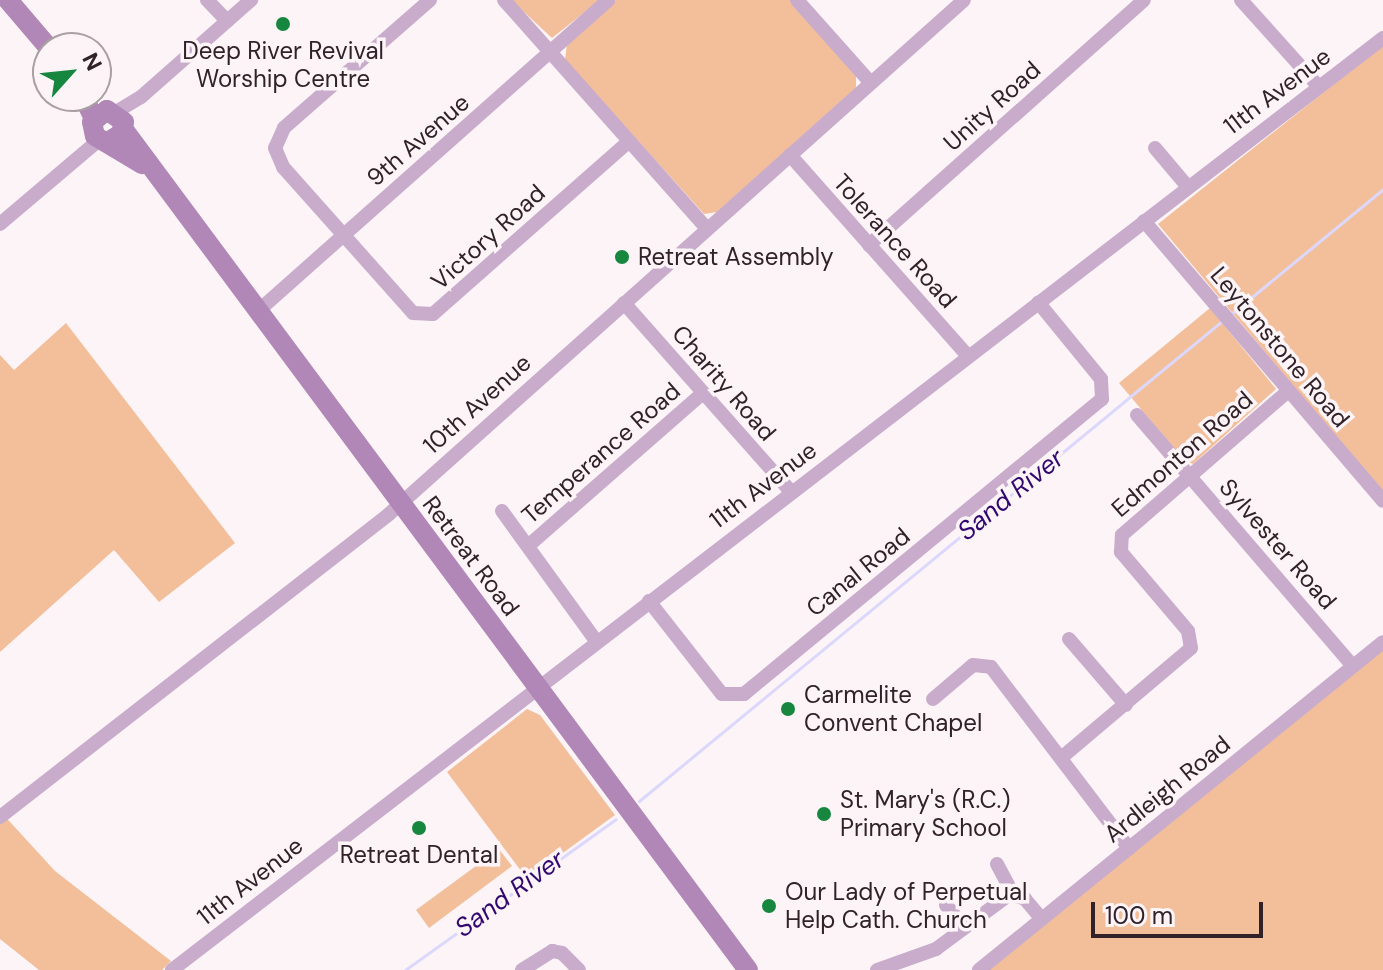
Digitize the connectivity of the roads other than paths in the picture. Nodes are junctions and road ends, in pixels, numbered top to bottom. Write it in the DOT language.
graph roads {
  1 [pos="8,0"];
  2 [pos="207,0"];
  3 [pos="251,0"];
  4 [pos="430,0"];
  5 [pos="504,0"];
  6 [pos="609,0"];
  7 [pos="797,0"];
  8 [pos="964,0"];
  9 [pos="1144,0"];
  10 [pos="1241,0"];
  11 [pos="227,21"];
  12 [pos="35,32"];
  13 [pos="1383,38"];
  14 [pos="551,52"];
  15 [pos="871,83"];
  16 [pos="1319,87"];
  17 [pos="106,122"];
  18 [pos="629,141"];
  19 [pos="1155,148"];
  20 [pos="790,155"];
  21 [pos="1188,187"];
  22 [pos="1144,221"];
  23 [pos="0,224"];
  24 [pos="707,229"];
  25 [pos="343,235"];
  26 [pos="869,245"];
  27 [pos="1038,302"];
  28 [pos="624,303"];
  29 [pos="257,312"];
  30 [pos="968,356"];
  31 [pos="1288,391"];
  32 [pos="703,393"];
  33 [pos="1137,415"];
  34 [pos="1190,476"];
  35 [pos="791,492"];
  36 [pos="1383,501"];
  37 [pos="399,504"];
  38 [pos="502,511"];
  39 [pos="528,546"];
  40 [pos="649,601"];
  41 [pos="1069,639"];
  42 [pos="596,641"];
  43 [pos="1383,642"];
  44 [pos="1353,666"];
  45 [pos="537,686"];
  46 [pos="933,699"];
  47 [pos="1126,705"];
  48 [pos="1061,758"];
  49 [pos="0,817"];
  50 [pos="1129,848"];
  51 [pos="997,864"];
  52 [pos="1013,894"];
  53 [pos="946,905"];
  54 [pos="1042,919"];
  55 [pos="964,927"];
  56 [pos="172,970"];
  57 [pos="522,970"];
  58 [pos="579,970"];
  59 [pos="748,970"];
  60 [pos="877,970"];
  61 [pos="979,970"];
  1 -- 12 [label="main road"];
  2 -- 11 [label="street"];
  3 -- 11 [label="street"];
  4 -- 25 [label="street"];
  5 -- 14 [label="street"];
  6 -- 14 [label="street, 9th Avenue"];
  7 -- 15 [label="street"];
  8 -- 15 [label="street, 10th Avenue"];
  9 -- 26 [label="street, Unity Road"];
  10 -- 16 [label="street"];
  11 -- 17 [label="street"];
  13 -- 16 [label="street, 11th Avenue"];
  14 -- 18 [label="street"];
  14 -- 25 [label="street, 9th Avenue"];
  15 -- 20 [label="street, 10th Avenue"];
  16 -- 21 [label="street, 11th Avenue"];
  17 -- 23 [label="street"];
  17 -- 29 [label="main road, Retreat Road"];
  18 -- 24 [label="street"];
  18 -- 25 [label="street, Victory Road"];
  19 -- 21 [label="street"];
  20 -- 24 [label="street, 10th Avenue"];
  20 -- 26 [label="street, Tolerance Road"];
  21 -- 22 [label="street, 11th Avenue"];
  22 -- 27 [label="street, 11th Avenue"];
  22 -- 31 [label="street, Leytonstone Road"];
  24 -- 28 [label="street, 10th Avenue"];
  25 -- 29 [label="street, 9th Avenue"];
  26 -- 30 [label="street, Tolerance Road"];
  27 -- 30 [label="street, 11th Avenue"];
  27 -- 40 [label="street, Canal Road"];
  28 -- 32 [label="street, Charity Road"];
  28 -- 37 [label="street, 10th Avenue"];
  29 -- 37 [label="main road, Retreat Road"];
  30 -- 35 [label="street, 11th Avenue"];
  31 -- 34 [label="street, Edmonton Road"];
  31 -- 36 [label="street, Leytonstone Road"];
  32 -- 35 [label="street, Charity Road"];
  32 -- 39 [label="street, Temperance Road"];
  33 -- 34 [label="street, Sylvester Road"];
  34 -- 44 [label="street, Sylvester Road"];
  34 -- 47 [label="street, Edmonton Road"];
  35 -- 40 [label="street, 11th Avenue"];
  37 -- 45 [label="main road, Retreat Road"];
  37 -- 49 [label="street, 10th Avenue"];
  38 -- 39 [label="street"];
  39 -- 42 [label="street"];
  40 -- 42 [label="street, 11th Avenue"];
  41 -- 47 [label="street"];
  42 -- 45 [label="street, 11th Avenue"];
  43 -- 44 [label="street, Ardleigh Road"];
  44 -- 50 [label="street, Ardleigh Road"];
  45 -- 56 [label="street, 11th Avenue"];
  45 -- 59 [label="main road, Retreat Road"];
  46 -- 48 [label="street"];
  47 -- 48 [label="street, Edmonton Road"];
  48 -- 50 [label="street"];
  50 -- 54 [label="street, Ardleigh Road"];
  51 -- 52 [label="street"];
  52 -- 54 [label="street"];
  52 -- 55 [label="street"];
  53 -- 55 [label="street"];
  54 -- 61 [label="street, Ardleigh Road"];
  55 -- 60 [label="street"];
  57 -- 58 [label="street"];
}
